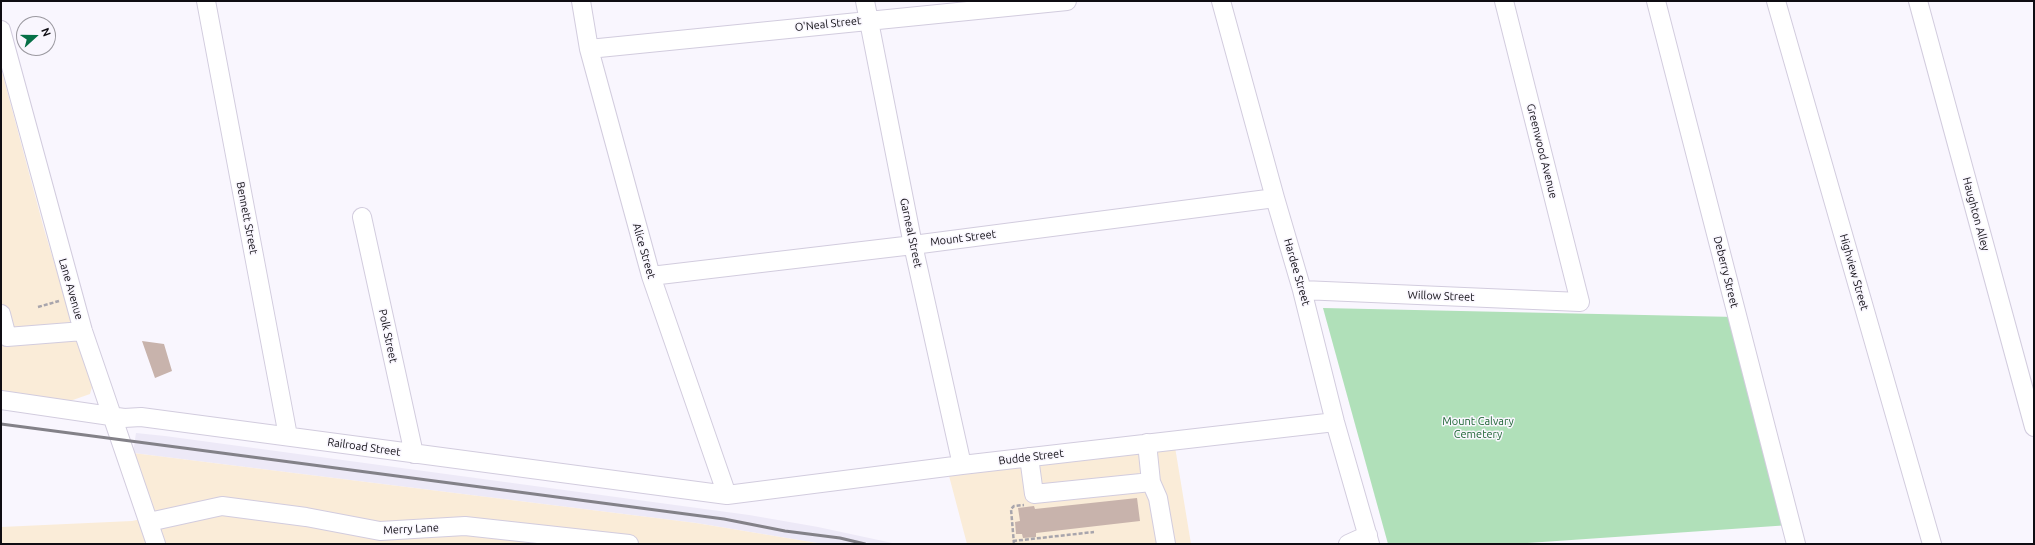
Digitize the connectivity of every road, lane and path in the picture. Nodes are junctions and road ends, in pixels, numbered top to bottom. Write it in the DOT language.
graph roads {
  1 [pos="206,1"];
  2 [pos="581,1"];
  3 [pos="865,1"];
  4 [pos="1067,1"];
  5 [pos="1221,1"];
  6 [pos="1504,1"];
  7 [pos="1656,1"];
  8 [pos="1776,1"];
  9 [pos="1918,1"];
  10 [pos="869,20"];
  11 [pos="1,30"];
  12 [pos="589,49"];
  13 [pos="1275,198"];
  14 [pos="362,217"];
  15 [pos="912,244"];
  16 [pos="651,276"];
  17 [pos="1302,290"];
  18 [pos="62,301"];
  19 [pos="1580,302"];
  20 [pos="38,306"];
  21 [pos="1,314"];
  22 [pos="83,331"];
  23 [pos="1,400"];
  24 [pos="112,416"];
  25 [pos="1335,422"];
  26 [pos="2034,427"];
  27 [pos="288,436"];
  28 [pos="1147,443"];
  29 [pos="414,454"];
  30 [pos="1029,457"];
  31 [pos="962,465"];
  32 [pos="1151,482"];
  33 [pos="727,495"];
  34 [pos="1026,505"];
  35 [pos="148,522"];
  36 [pos="1094,532"];
  37 [pos="381,538"];
  38 [pos="1369,540"];
  39 [pos="1014,542"];
  40 [pos="156,544"];
  41 [pos="629,544"];
  42 [pos="1166,544"];
  43 [pos="1348,544"];
  44 [pos="1796,544"];
  45 [pos="1932,544"];
  1 -- 27 [label="street, Bennett Street"];
  2 -- 12 [label="street, Alice Street"];
  3 -- 10 [label="street, Garneal Street"];
  4 -- 10 [label="street, O'Neal Street"];
  5 -- 13 [label="street, Hardee Street"];
  6 -- 19 [label="street, Greenwood Avenue"];
  7 -- 44 [label="street, Deberry Street"];
  8 -- 45 [label="street, Highview Street"];
  9 -- 26 [label="street, Haughton Alley"];
  10 -- 12 [label="street, O'Neal Street"];
  10 -- 15 [label="street, Garneal Street"];
  11 -- 22 [label="street, Lane Avenue"];
  12 -- 16 [label="street, Alice Street"];
  13 -- 15 [label="street, Mount Street"];
  13 -- 17 [label="street, Hardee Street"];
  14 -- 29 [label="street, Polk Street"];
  15 -- 16 [label="street, Mount Street"];
  15 -- 31 [label="street, Garneal Street"];
  16 -- 33 [label="street, Alice Street"];
  17 -- 19 [label="street, Willow Street"];
  17 -- 25 [label="street, Hardee Street"];
  18 -- 20 [label="path"];
  21 -- 22 [label="street"];
  22 -- 24 [label="street, Lane Avenue"];
  23 -- 24 [label="street, Railroad Street"];
  24 -- 27 [label="street, Railroad Street"];
  24 -- 35 [label="street, Lane Avenue"];
  25 -- 28 [label="street, Budde Street"];
  25 -- 38 [label="street, Hardee Street"];
  27 -- 29 [label="street, Railroad Street"];
  28 -- 30 [label="street, Budde Street"];
  28 -- 32 [label="street"];
  29 -- 33 [label="street, Railroad Street"];
  30 -- 31 [label="street, Budde Street"];
  30 -- 32 [label="street"];
  31 -- 33 [label="street, Budde Street"];
  32 -- 42 [label="street"];
  34 -- 39 [label="path"];
  35 -- 37 [label="street, Merry Lane"];
  35 -- 40 [label="street, Lane Avenue"];
  36 -- 39 [label="path"];
  37 -- 41 [label="street, Merry Lane"];
  38 -- 43 [label="street"];
}
